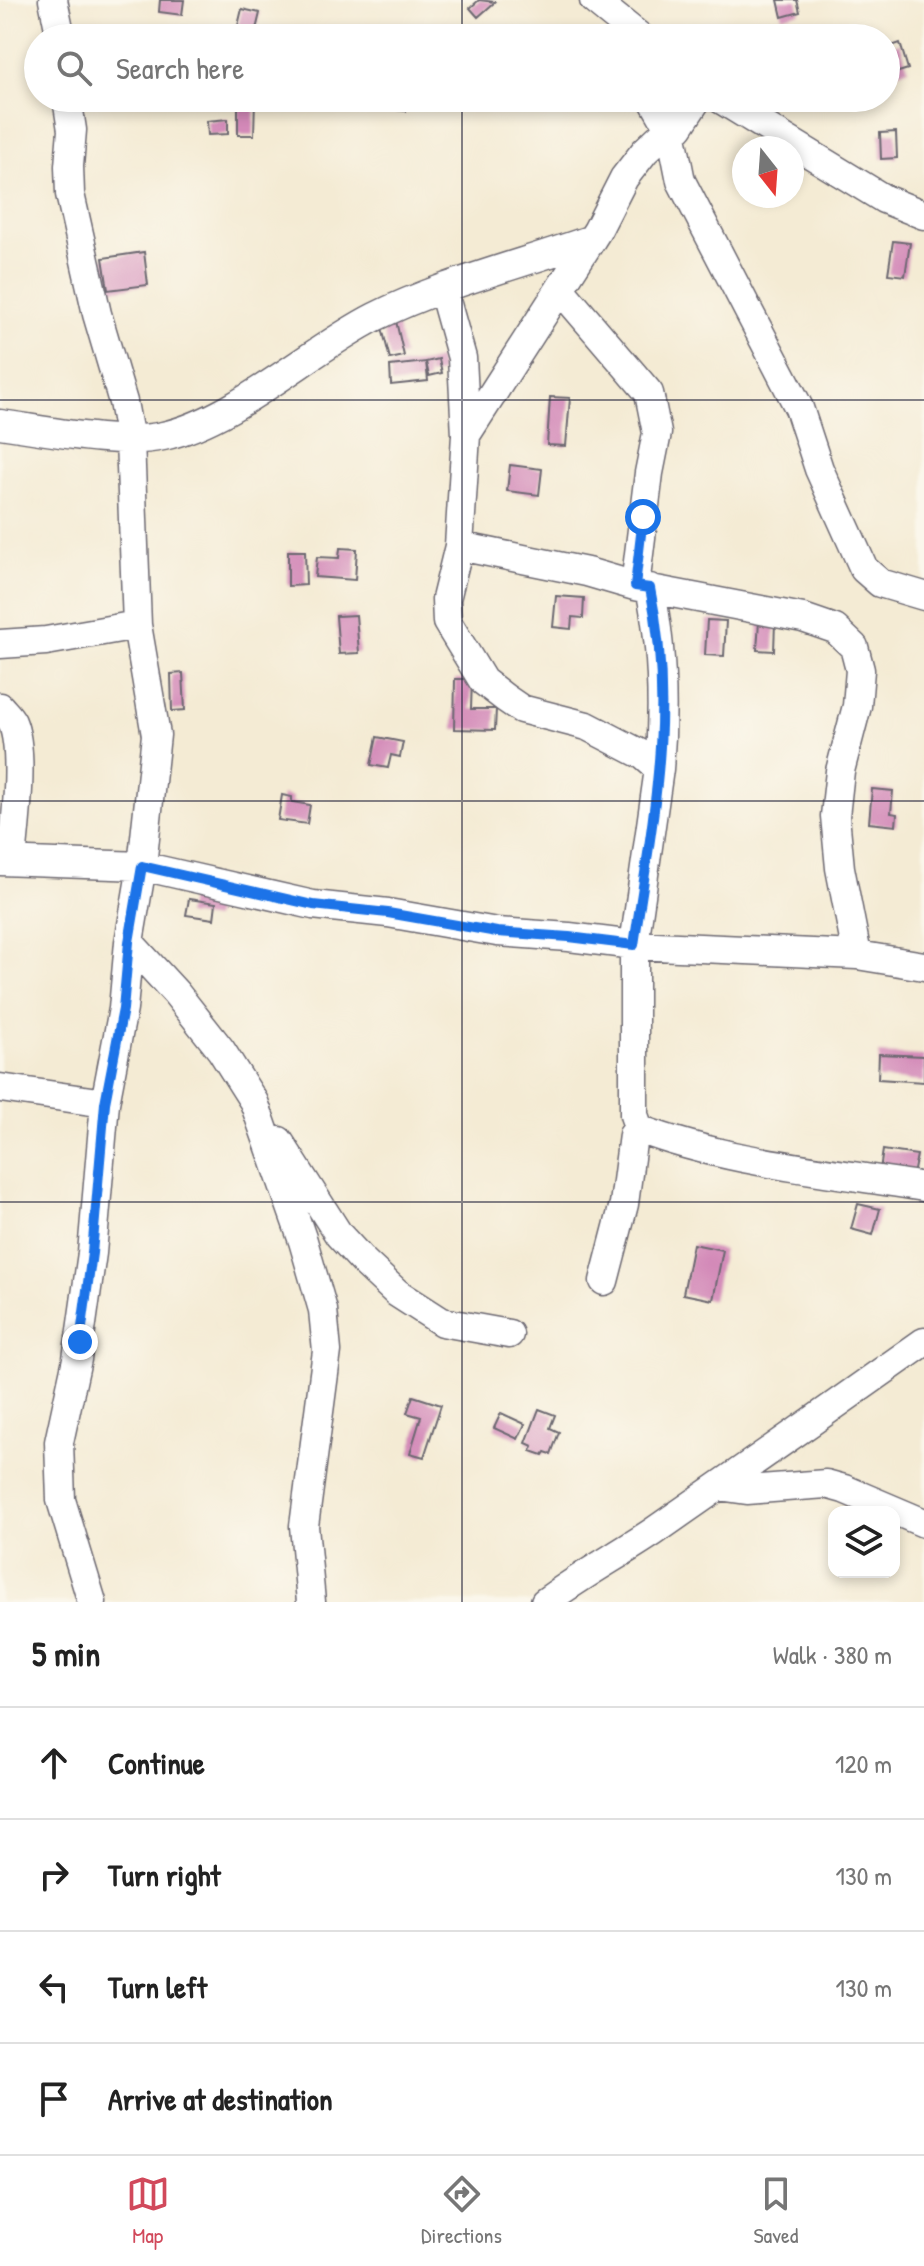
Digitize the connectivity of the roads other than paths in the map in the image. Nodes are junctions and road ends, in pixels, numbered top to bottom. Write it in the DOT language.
graph roads {
  1 [pos="53,0"];
  2 [pos="594,0"];
  3 [pos="58,24"];
  4 [pos="621,24"];
  5 [pos="69,112"];
  6 [pos="660,112"];
  7 [pos="689,112"];
  8 [pos="742,112"];
  9 [pos="671,131"];
  10 [pos="924,215"];
  11 [pos="592,239"];
  12 [pos="560,289"];
  13 [pos="443,290"];
  14 [pos="0,424"];
  15 [pos="466,435"];
  16 [pos="130,440"];
  17 [pos="459,546"];
  18 [pos="643,587"];
  19 [pos="924,596"];
  20 [pos="137,625"];
  21 [pos="0,644"];
  22 [pos="0,707"];
  23 [pos="659,769"];
  24 [pos="6,860"];
  25 [pos="142,866"];
  26 [pos="129,942"];
  27 [pos="634,945"];
  28 [pos="857,955"];
  29 [pos="924,966"];
  30 [pos="0,1088"];
  31 [pos="254,1102"];
  32 [pos="105,1103"];
  33 [pos="639,1129"];
  34 [pos="924,1187"];
  35 [pos="604,1281"];
  36 [pos="509,1334"];
  37 [pos="924,1342"];
  38 [pos="719,1486"];
  39 [pos="924,1523"];
  40 [pos="582,1590"];
  41 [pos="92,1602"];
  42 [pos="311,1602"];
  43 [pos="545,1602"];
  1 -- 3 [label="street"];
  2 -- 4 [label="street"];
  5 -- 16 [label="street"];
  6 -- 9 [label="street"];
  7 -- 9 [label="street"];
  8 -- 10 [label="street"];
  9 -- 11 [label="street"];
  9 -- 19 [label="street"];
  11 -- 12 [label="street"];
  11 -- 13 [label="street"];
  12 -- 15 [label="street"];
  12 -- 18 [label="street"];
  13 -- 15 [label="street"];
  13 -- 16 [label="street"];
  14 -- 16 [label="street"];
  15 -- 17 [label="street"];
  16 -- 20 [label="street"];
  17 -- 18 [label="street"];
  17 -- 23 [label="street"];
  18 -- 23 [label="street"];
  18 -- 28 [label="street"];
  20 -- 21 [label="street"];
  20 -- 25 [label="street"];
  22 -- 24 [label="street"];
  23 -- 27 [label="street"];
  24 -- 25 [label="street"];
  25 -- 26 [label="street"];
  25 -- 27 [label="street"];
  26 -- 31 [label="street"];
  26 -- 32 [label="street"];
  27 -- 28 [label="street"];
  27 -- 33 [label="street"];
  28 -- 29 [label="street"];
  30 -- 32 [label="street"];
  31 -- 36 [label="street"];
  31 -- 42 [label="street"];
  32 -- 41 [label="street"];
  33 -- 34 [label="street"];
  33 -- 35 [label="street"];
  37 -- 38 [label="street"];
  38 -- 39 [label="street"];
  38 -- 40 [label="street"];
  40 -- 43 [label="street"];
}
